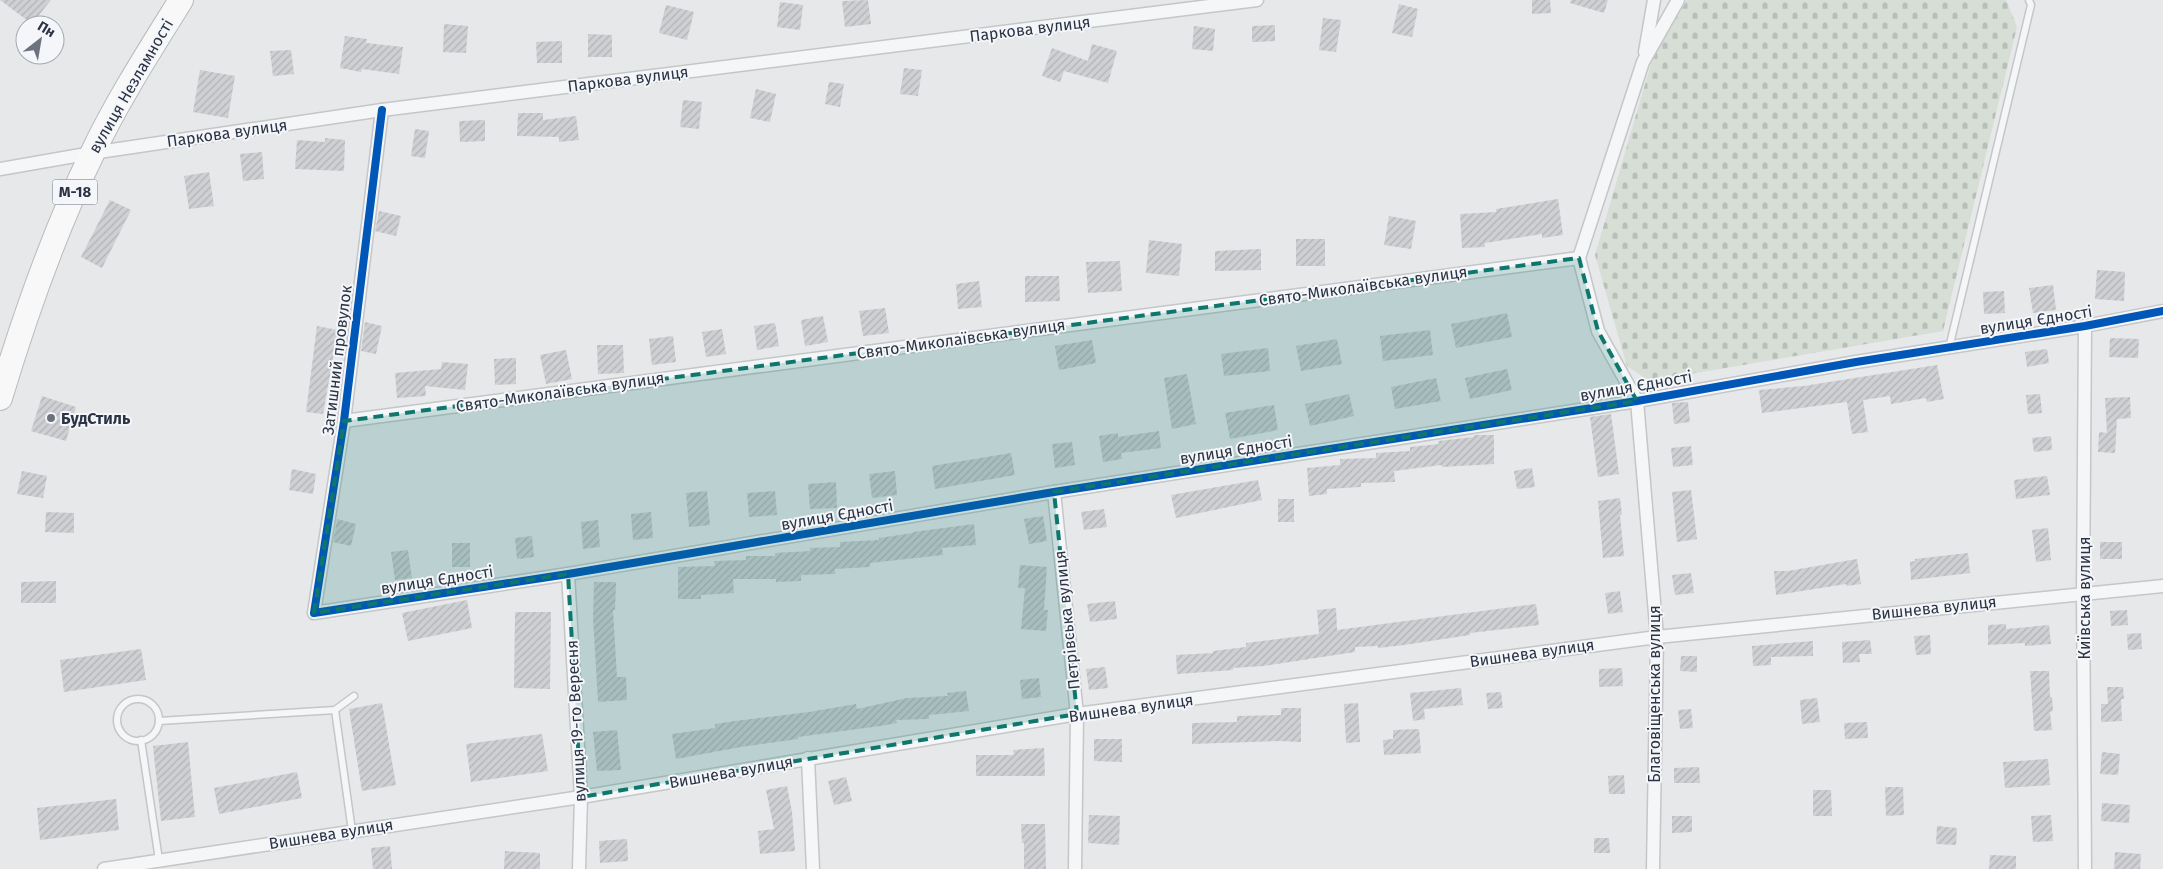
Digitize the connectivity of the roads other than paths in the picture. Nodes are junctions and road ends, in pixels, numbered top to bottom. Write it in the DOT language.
graph roads {
  1 [pos="181,0"];
  2 [pos="1257,0"];
  3 [pos="1654,0"];
  4 [pos="1678,0"];
  5 [pos="2028,0"];
  6 [pos="1643,62"];
  7 [pos="382,110"];
  8 [pos="92,153"];
  9 [pos="0,169"];
  10 [pos="1579,258"];
  11 [pos="2163,311"];
  12 [pos="2085,326"];
  13 [pos="1949,348"];
  14 [pos="0,398"];
  15 [pos="1636,401"];
  16 [pos="344,421"];
  17 [pos="1054,492"];
  18 [pos="568,574"];
  19 [pos="2163,586"];
  20 [pos="2083,593"];
  21 [pos="314,613"];
  22 [pos="1657,636"];
  23 [pos="354,696"];
  24 [pos="335,710"];
  25 [pos="1077,714"];
  26 [pos="159,720"];
  27 [pos="142,740"];
  28 [pos="808,758"];
  29 [pos="581,797"];
  30 [pos="352,831"];
  31 [pos="159,860"];
  32 [pos="105,869"];
  33 [pos="579,869"];
  34 [pos="813,869"];
  35 [pos="1075,869"];
  36 [pos="1653,869"];
  37 [pos="2085,869"];
  1 -- 8 [label="highway, вулиця Незламності / М-18"];
  2 -- 7 [label="street, Паркова вулиця"];
  3 -- 6 [label="street"];
  4 -- 6 [label="street"];
  5 -- 13 [label="lane"];
  6 -- 10 [label="street"];
  7 -- 8 [label="street, Паркова вулиця"];
  7 -- 16 [label="street, Затишний провулок"];
  8 -- 9 [label="street, Паркова вулиця"];
  8 -- 14 [label="highway, вулиця Незламності / М-18"];
  10 -- 15 [label="street"];
  10 -- 16 [label="street, Свято-Миколаївська вулиця"];
  11 -- 12 [label="street, вулиця Єдності"];
  12 -- 13 [label="street, вулиця Єдності"];
  12 -- 20 [label="street, Київська вулиця"];
  13 -- 15 [label="street, вулиця Єдності"];
  15 -- 17 [label="street, вулиця Єдності"];
  15 -- 22 [label="street, Благовіщенська вулиця"];
  16 -- 21 [label="street, Затишний провулок"];
  17 -- 18 [label="street, вулиця Єдності"];
  17 -- 25 [label="street, Петрівська вулиця"];
  18 -- 21 [label="street, вулиця Єдності"];
  18 -- 29 [label="street, вулиця 19-го Вересня"];
  19 -- 20 [label="street, Вишнева вулиця"];
  20 -- 22 [label="street, Вишнева вулиця"];
  20 -- 37 [label="street, Київська вулиця"];
  22 -- 25 [label="street, Вишнева вулиця"];
  22 -- 36 [label="street, Благовіщенська вулиця"];
  23 -- 24 [label="lane"];
  24 -- 26 [label="lane"];
  24 -- 30 [label="lane"];
  25 -- 28 [label="street, Вишнева вулиця"];
  25 -- 35 [label="street, Петрівська вулиця"];
  26 -- 27 [label="lane"];
  26 -- 27 [label="lane"];
  27 -- 31 [label="lane"];
  28 -- 29 [label="street, Вишнева вулиця"];
  28 -- 34 [label="street"];
  29 -- 30 [label="street, Вишнева вулиця"];
  29 -- 33 [label="street, вулиця 19-го Вересня"];
  30 -- 31 [label="street, Вишнева вулиця"];
  31 -- 32 [label="street, Вишнева вулиця"];
}
